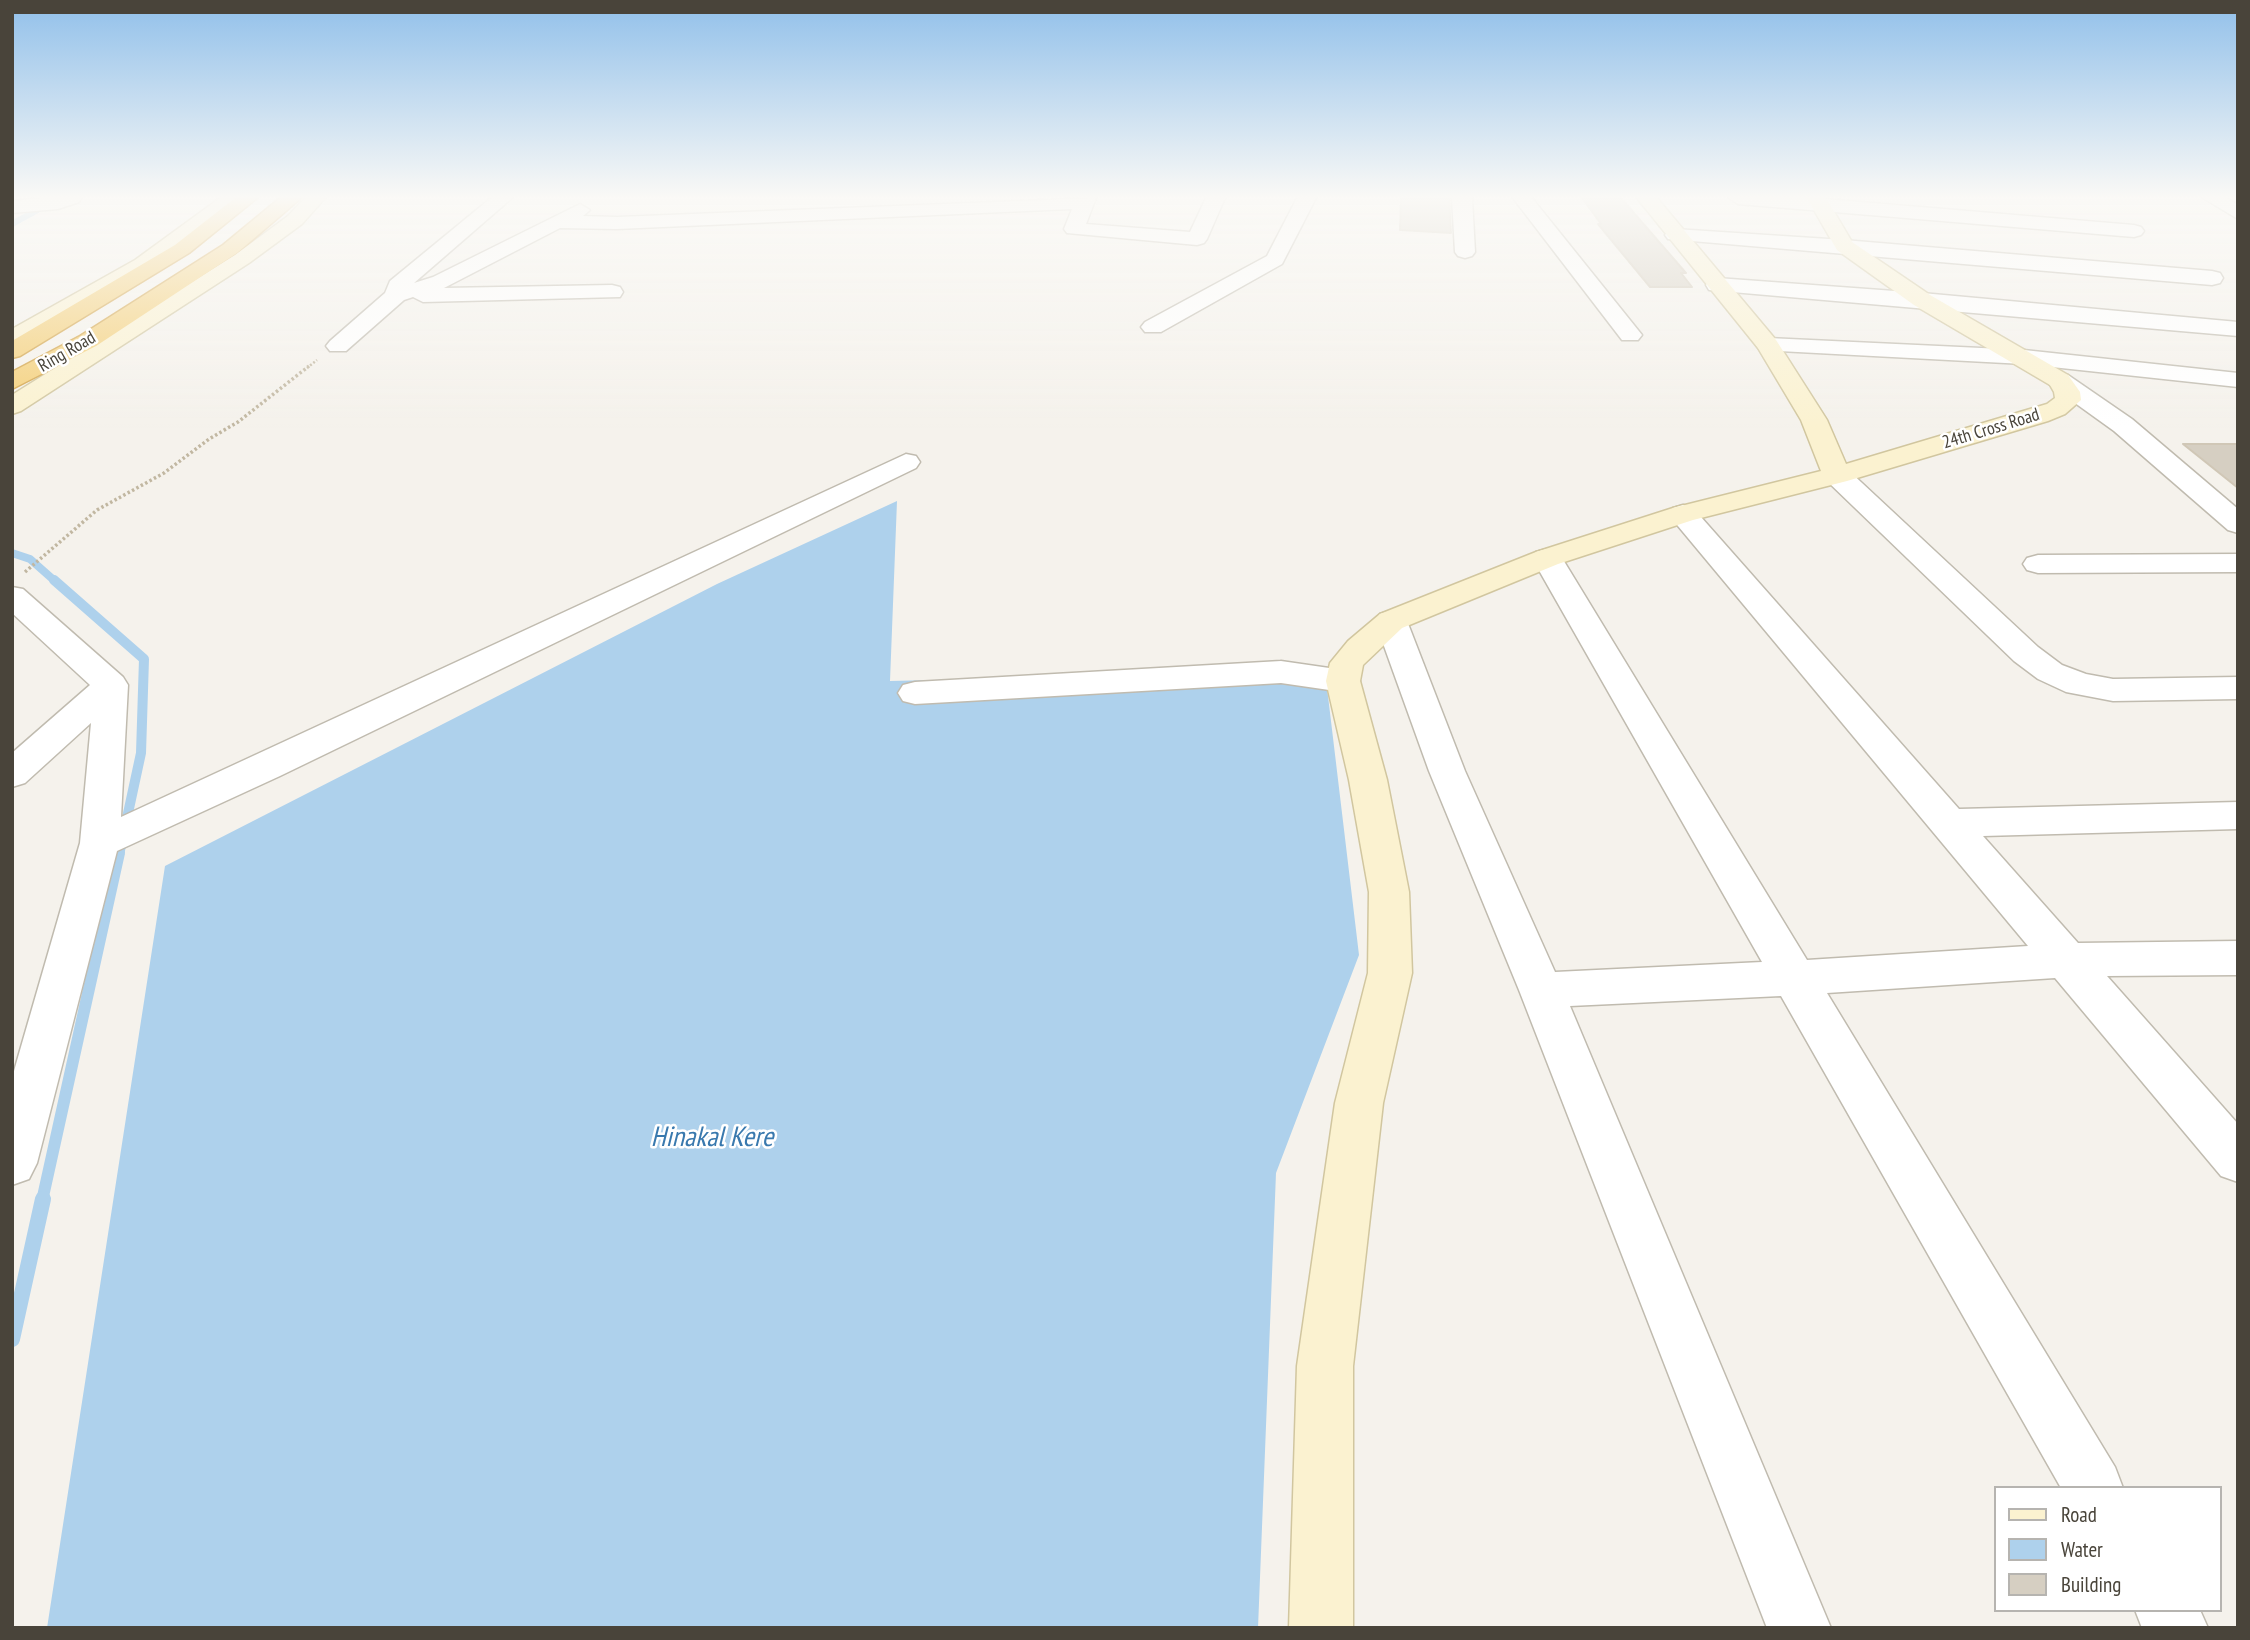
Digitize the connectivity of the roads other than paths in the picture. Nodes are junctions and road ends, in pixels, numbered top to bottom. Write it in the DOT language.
graph roads {
  1 [pos="126,275"];
  2 [pos="139,275"];
  3 [pos="191,275"];
  4 [pos="219,275"];
  5 [pos="411,275"];
  6 [pos="455,275"];
  7 [pos="1249,275"];
  8 [pos="1582,275"];
  9 [pos="1708,275"];
  10 [pos="1885,275"];
  11 [pos="2135,275"];
  12 [pos="2207,275"];
  13 [pos="1717,285"];
  14 [pos="612,292"];
  15 [pos="396,295"];
  16 [pos="1922,300"];
  17 [pos="1153,327"];
  18 [pos="2238,329"];
  19 [pos="1630,335"];
  20 [pos="12,339"];
  21 [pos="1768,345"];
  22 [pos="338,346"];
  23 [pos="12,351"];
  24 [pos="2024,358"];
  25 [pos="2059,380"];
  26 [pos="2238,380"];
  27 [pos="12,382"];
  28 [pos="12,406"];
  29 [pos="906,461"];
  30 [pos="1837,475"];
  31 [pos="1684,514"];
  32 [pos="2238,524"];
  33 [pos="1547,558"];
  34 [pos="2238,563"];
  35 [pos="2038,564"];
  36 [pos="17,586"];
  37 [pos="1391,621"];
  38 [pos="1343,681"];
  39 [pos="111,685"];
  40 [pos="2238,688"];
  41 [pos="915,693"];
  42 [pos="12,774"];
  43 [pos="2238,815"];
  44 [pos="1948,822"];
  45 [pos="100,843"];
  46 [pos="2238,958"];
  47 [pos="2066,960"];
  48 [pos="1795,978"];
  49 [pos="1541,990"];
  50 [pos="2234,1152"];
  51 [pos="12,1163"];
  52 [pos="2093,1486"];
  53 [pos="2167,1612"];
  54 [pos="1321,1628"];
  55 [pos="1799,1628"];
  56 [pos="2176,1628"];
  1 -- 20 [label="street"];
  2 -- 23 [label="highway, Ring Road"];
  3 -- 27 [label="highway, Ring Road"];
  4 -- 28 [label="street"];
  5 -- 15 [label="street"];
  6 -- 15 [label="street"];
  7 -- 17 [label="street"];
  8 -- 19 [label="street"];
  9 -- 13 [label="street"];
  10 -- 16 [label="street"];
  11 -- 12 [label="street"];
  13 -- 16 [label="street"];
  13 -- 21 [label="street"];
  14 -- 15 [label="street"];
  15 -- 22 [label="street"];
  16 -- 18 [label="street"];
  16 -- 24 [label="street"];
  21 -- 24 [label="street"];
  21 -- 30 [label="street"];
  24 -- 25 [label="street"];
  24 -- 26 [label="street"];
  25 -- 30 [label="street, 24th Cross Road"];
  25 -- 32 [label="street"];
  29 -- 45 [label="street"];
  30 -- 31 [label="street"];
  30 -- 40 [label="street"];
  31 -- 33 [label="street"];
  31 -- 44 [label="street"];
  33 -- 37 [label="street"];
  33 -- 48 [label="street"];
  34 -- 35 [label="street"];
  36 -- 39 [label="street"];
  37 -- 38 [label="street"];
  37 -- 49 [label="street"];
  38 -- 41 [label="street"];
  38 -- 54 [label="street"];
  39 -- 42 [label="street"];
  39 -- 45 [label="street"];
  43 -- 44 [label="street"];
  44 -- 47 [label="street"];
  45 -- 51 [label="street"];
  46 -- 47 [label="street"];
  47 -- 48 [label="street"];
  47 -- 50 [label="street"];
  48 -- 49 [label="street"];
  48 -- 52 [label="street"];
  49 -- 55 [label="street"];
  53 -- 56 [label="street"];
}
